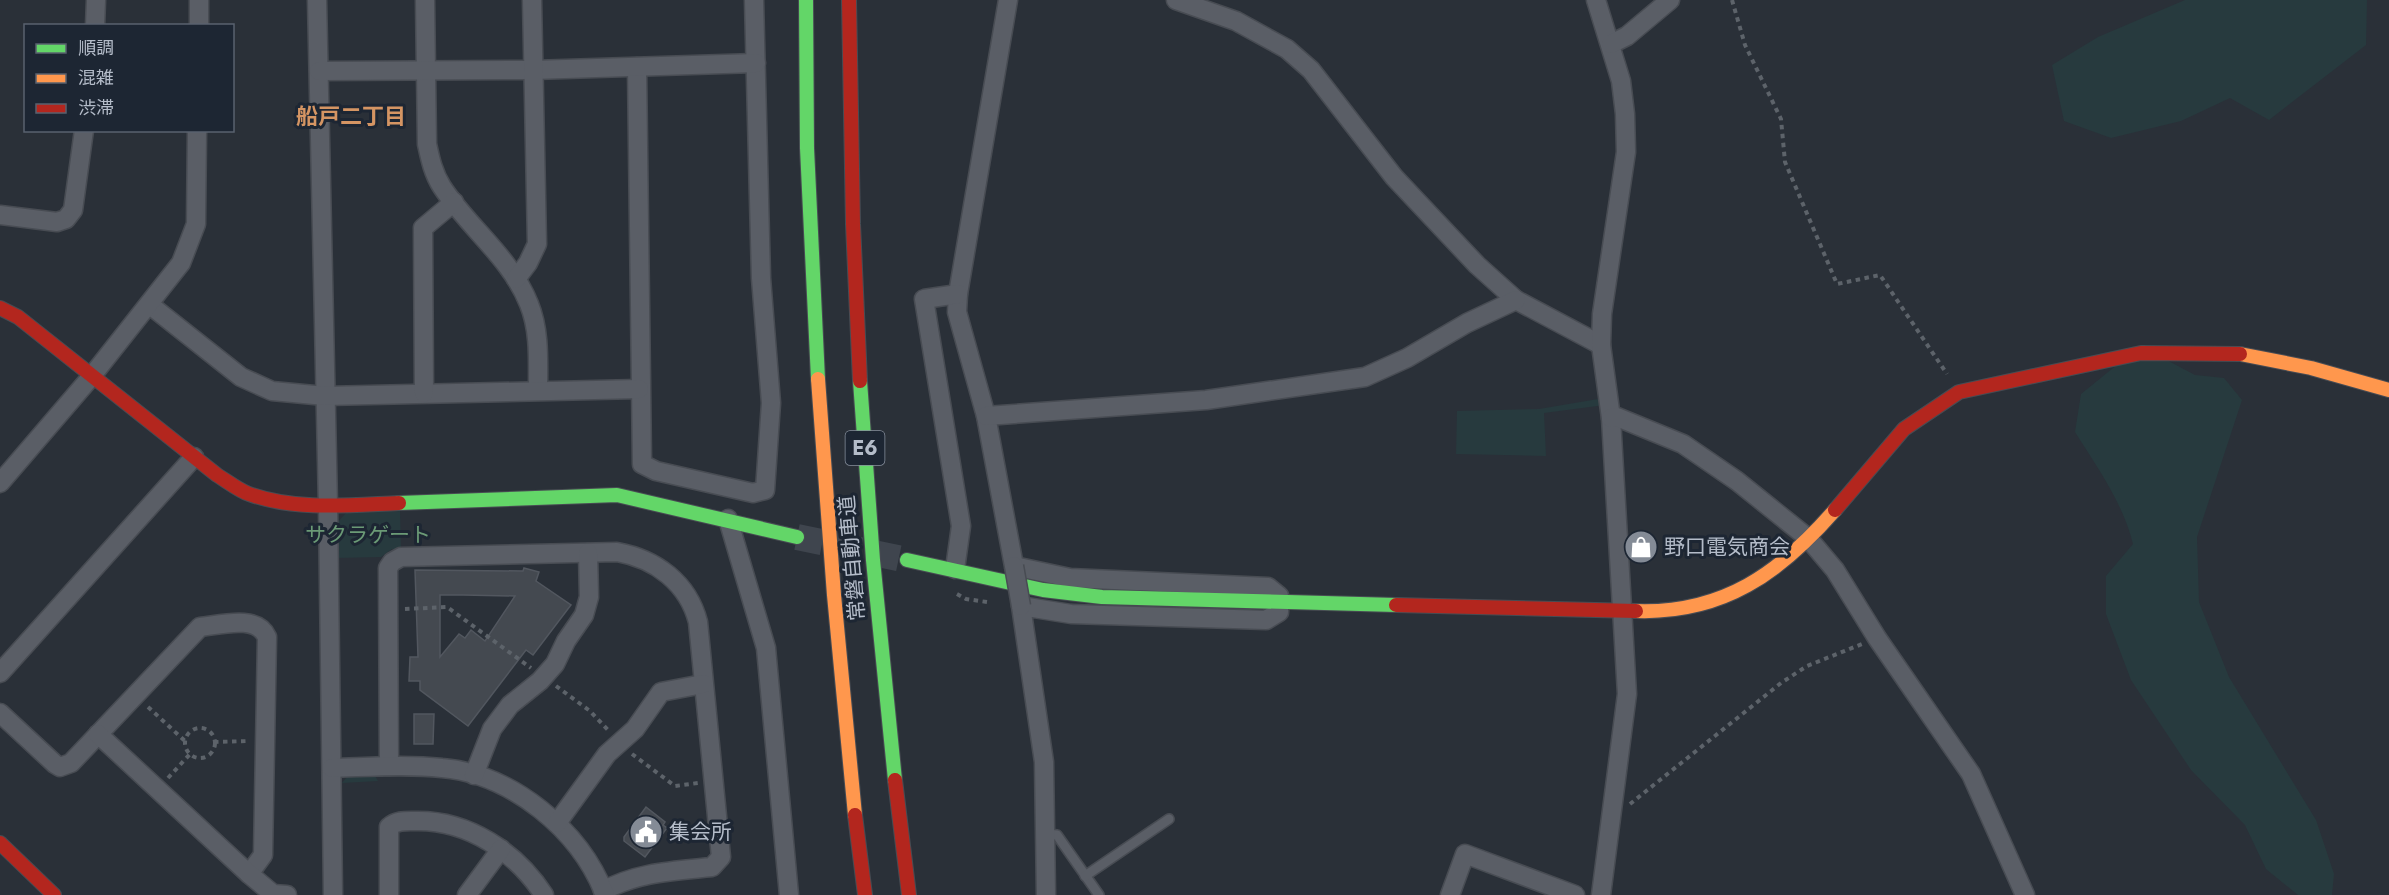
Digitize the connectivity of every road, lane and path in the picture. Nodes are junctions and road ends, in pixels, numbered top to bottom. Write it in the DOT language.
graph roads {
  1 [pos="96,0"];
  2 [pos="199,0"];
  3 [pos="317,0"];
  4 [pos="425,0"];
  5 [pos="532,0"];
  6 [pos="754,0"];
  7 [pos="806,0"];
  8 [pos="849,0"];
  9 [pos="1008,0"];
  10 [pos="1176,0"];
  11 [pos="1596,0"];
  12 [pos="1670,0"];
  13 [pos="1732,0"];
  14 [pos="95,24"];
  15 [pos="199,24"];
  16 [pos="1611,44"];
  17 [pos="756,63"];
  18 [pos="637,67"];
  19 [pos="533,70"];
  20 [pos="319,71"];
  21 [pos="426,71"];
  22 [pos="84,132"];
  23 [pos="197,132"];
  24 [pos="454,202"];
  25 [pos="0,214"];
  26 [pos="516,279"];
  27 [pos="957,294"];
  28 [pos="1516,300"];
  29 [pos="150,305"];
  30 [pos="0,308"];
  31 [pos="1601,345"];
  32 [pos="91,376"];
  33 [pos="639,389"];
  34 [pos="538,390"];
  35 [pos="2389,390"];
  36 [pos="1959,392"];
  37 [pos="424,393"];
  38 [pos="325,396"];
  39 [pos="987,416"];
  40 [pos="1611,418"];
  41 [pos="194,458"];
  42 [pos="0,483"];
  43 [pos="328,506"];
  44 [pos="728,519"];
  45 [pos="797,537"];
  46 [pos="1808,538"];
  47 [pos="588,553"];
  48 [pos="907,560"];
  49 [pos="1014,566"];
  50 [pos="955,569"];
  51 [pos="1279,604"];
  52 [pos="1021,606"];
  53 [pos="1623,611"];
  54 [pos="1877,638"];
  55 [pos="0,673"];
  56 [pos="703,684"];
  57 [pos="135,695"];
  58 [pos="0,713"];
  59 [pos="99,734"];
  60 [pos="185,741"];
  61 [pos="266,741"];
  62 [pos="214,742"];
  63 [pos="190,754"];
  64 [pos="389,766"];
  65 [pos="332,768"];
  66 [pos="474,776"];
  67 [pos="158,789"];
  68 [pos="1612,818"];
  69 [pos="1169,819"];
  70 [pos="557,823"];
  71 [pos="1046,834"];
  72 [pos="0,843"];
  73 [pos="501,849"];
  74 [pos="249,874"];
  75 [pos="1084,876"];
  76 [pos="604,893"];
  77 [pos="54,895"];
  78 [pos="287,895"];
  79 [pos="333,895"];
  80 [pos="389,895"];
  81 [pos="467,895"];
  82 [pos="544,895"];
  83 [pos="789,895"];
  84 [pos="865,895"];
  85 [pos="909,895"];
  86 [pos="1046,895"];
  87 [pos="1099,895"];
  88 [pos="1450,895"];
  89 [pos="1575,895"];
  90 [pos="1600,895"];
  91 [pos="2025,895"];
  1 -- 14 [label="street"];
  2 -- 15 [label="street"];
  3 -- 20 [label="street"];
  4 -- 21 [label="street"];
  5 -- 19 [label="street"];
  6 -- 17 [label="street"];
  7 -- 84 [label="main road, 常磐自動車道 / E6"];
  8 -- 85 [label="main road, 常磐自動車道 / E6"];
  9 -- 27 [label="street"];
  10 -- 28 [label="street"];
  11 -- 16 [label="street"];
  12 -- 16 [label="street"];
  13 -- 36 [label="path"];
  16 -- 31 [label="street"];
  17 -- 18 [label="street"];
  17 -- 33 [label="street"];
  18 -- 19 [label="street"];
  18 -- 33 [label="street"];
  19 -- 21 [label="street"];
  19 -- 26 [label="street"];
  20 -- 21 [label="street"];
  20 -- 38 [label="street"];
  21 -- 24 [label="street"];
  22 -- 25 [label="street"];
  23 -- 29 [label="street"];
  24 -- 26 [label="street"];
  24 -- 37 [label="street"];
  26 -- 34 [label="street"];
  27 -- 39 [label="street"];
  27 -- 50 [label="street"];
  28 -- 31 [label="street"];
  28 -- 39 [label="street"];
  29 -- 32 [label="street"];
  29 -- 38 [label="street"];
  30 -- 32 [label="main road"];
  31 -- 40 [label="street"];
  32 -- 41 [label="main road"];
  32 -- 42 [label="street"];
  33 -- 34 [label="street"];
  34 -- 37 [label="street"];
  35 -- 36 [label="main road"];
  36 -- 46 [label="main road"];
  37 -- 38 [label="street"];
  38 -- 43 [label="street"];
  39 -- 49 [label="street"];
  40 -- 46 [label="street"];
  40 -- 53 [label="street"];
  41 -- 43 [label="main road"];
  41 -- 55 [label="street"];
  43 -- 44 [label="main road"];
  43 -- 65 [label="street"];
  44 -- 45 [label="main road"];
  44 -- 83 [label="street"];
  46 -- 53 [label="main road"];
  46 -- 54 [label="street"];
  47 -- 56 [label="street"];
  47 -- 64 [label="street"];
  47 -- 66 [label="street"];
  48 -- 50 [label="main road"];
  49 -- 51 [label="street"];
  49 -- 52 [label="street, bridge"];
  50 -- 51 [label="main road"];
  51 -- 52 [label="street"];
  51 -- 53 [label="main road"];
  52 -- 71 [label="street"];
  53 -- 68 [label="street"];
  54 -- 68 [label="path"];
  54 -- 91 [label="street"];
  56 -- 70 [label="street"];
  56 -- 76 [label="street"];
  57 -- 59 [label="street"];
  57 -- 60 [label="path"];
  57 -- 61 [label="street"];
  58 -- 59 [label="street"];
  59 -- 67 [label="street"];
  60 -- 62 [label="path"];
  60 -- 63 [label="path"];
  61 -- 62 [label="path"];
  61 -- 74 [label="street"];
  62 -- 63 [label="path"];
  63 -- 67 [label="path"];
  64 -- 65 [label="street"];
  64 -- 66 [label="street"];
  65 -- 79 [label="street"];
  66 -- 70 [label="street"];
  67 -- 74 [label="street"];
  68 -- 90 [label="street"];
  69 -- 75 [label="lane"];
  70 -- 76 [label="street"];
  71 -- 75 [label="lane"];
  71 -- 86 [label="street"];
  72 -- 77 [label="main road"];
  73 -- 80 [label="street"];
  73 -- 81 [label="street"];
  73 -- 82 [label="street"];
  74 -- 78 [label="street"];
  75 -- 87 [label="lane"];
  88 -- 89 [label="street"];
}
